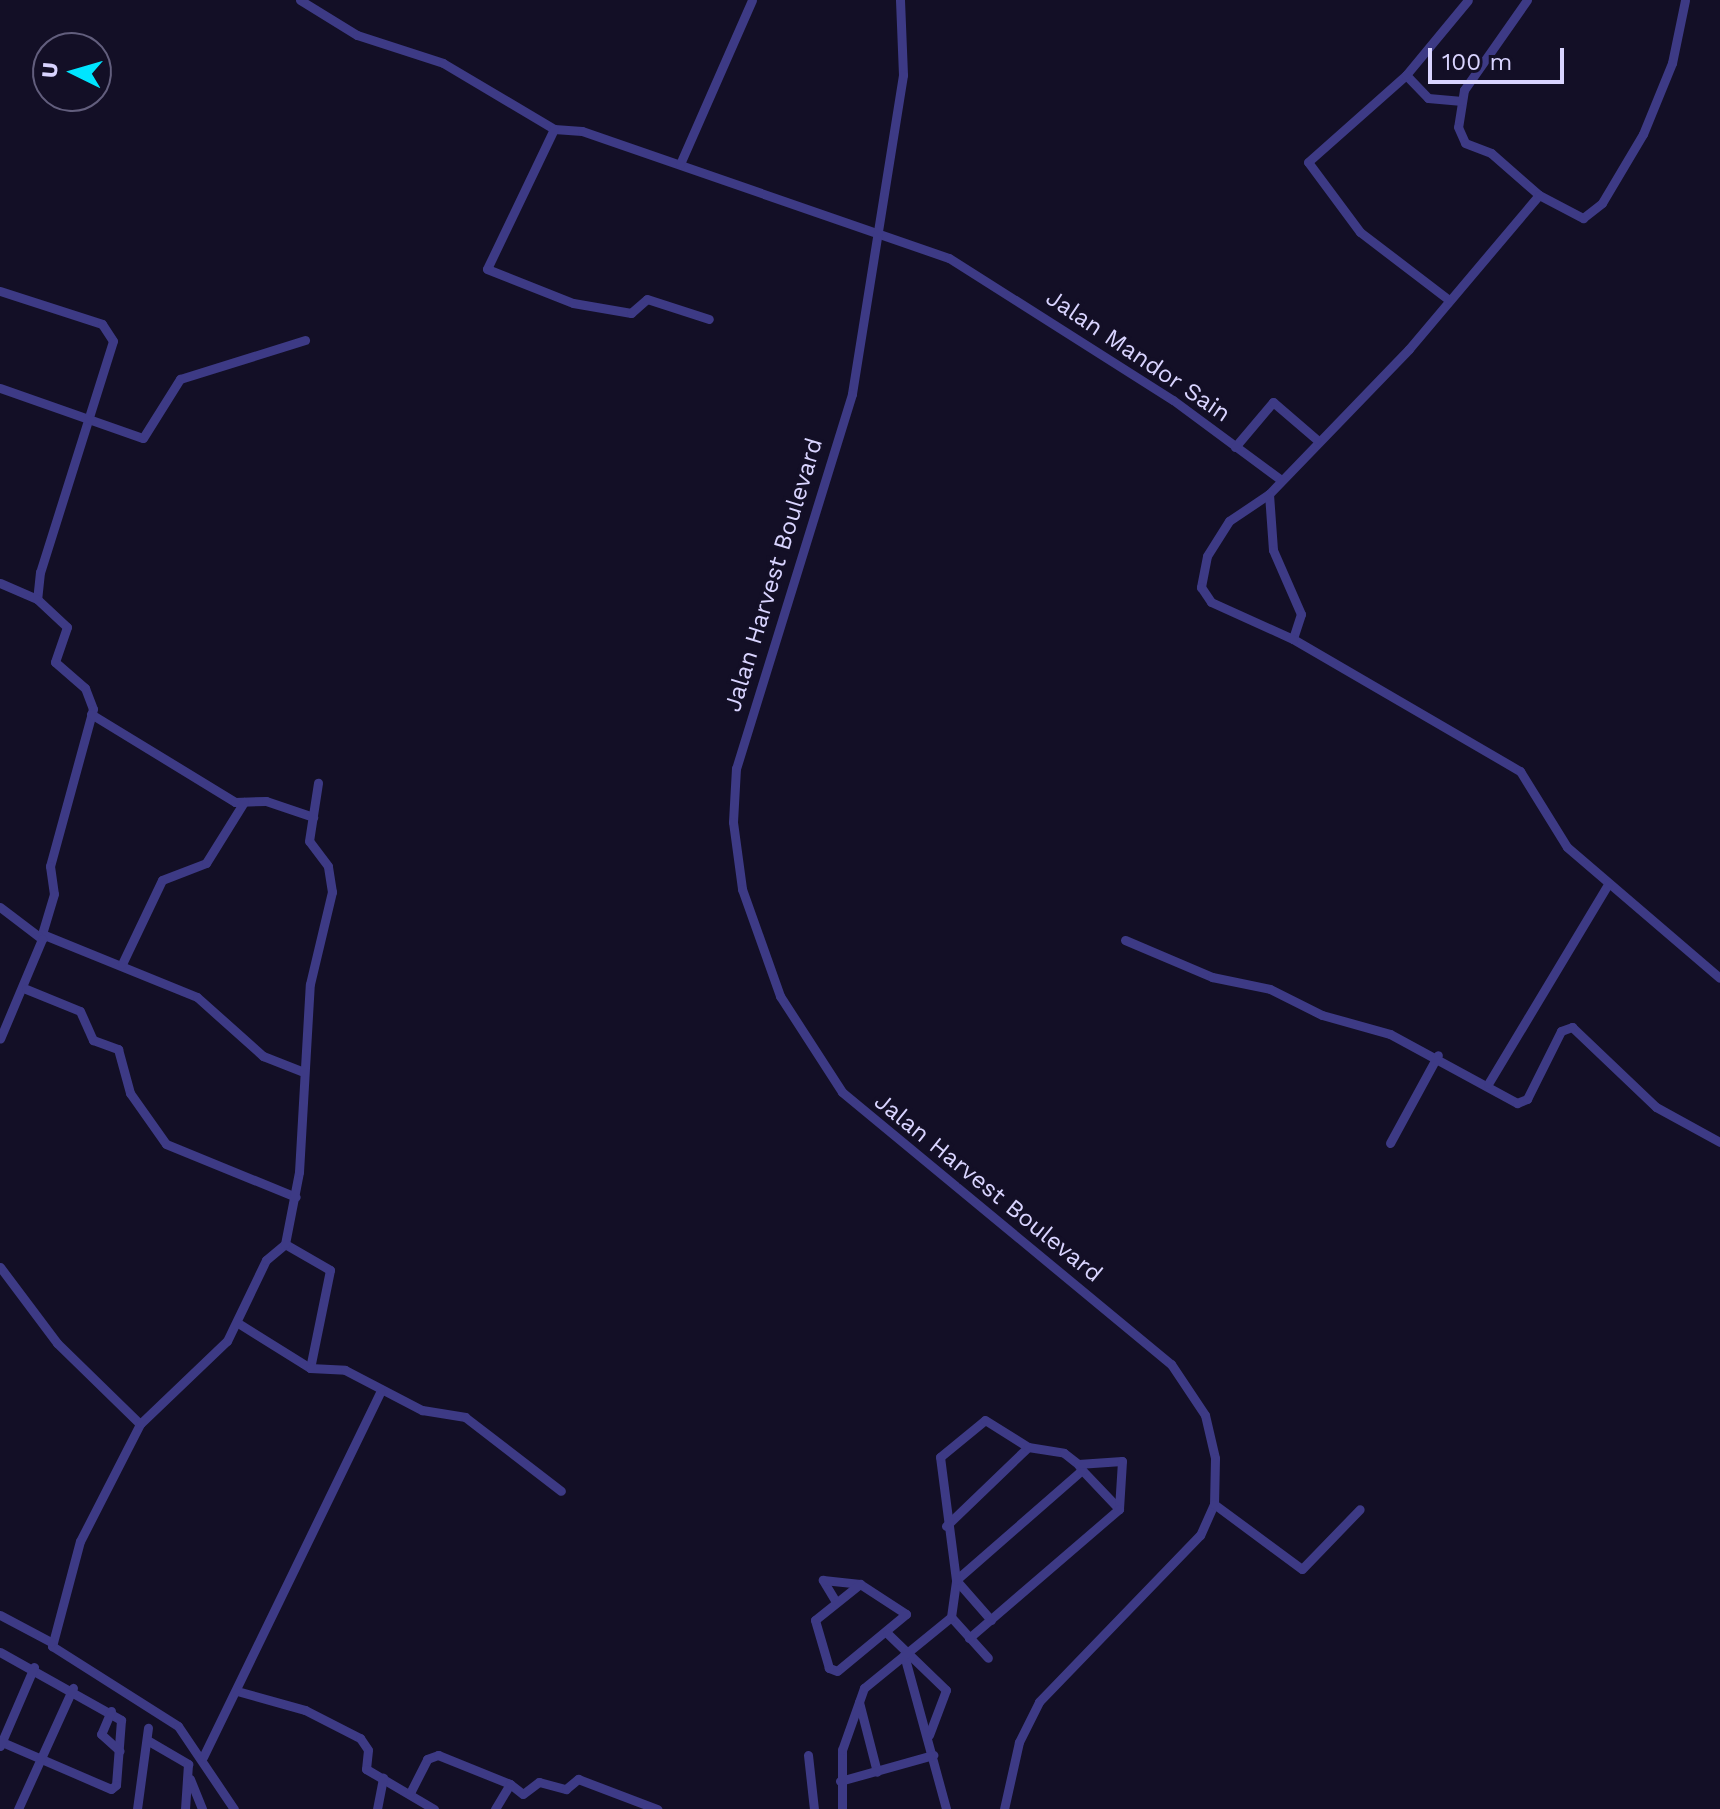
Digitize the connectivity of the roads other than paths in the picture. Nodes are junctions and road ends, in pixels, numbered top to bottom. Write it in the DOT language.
graph roads {
  1 [pos="300,0"];
  2 [pos="752,0"];
  3 [pos="900,0"];
  4 [pos="1468,0"];
  5 [pos="1527,0"];
  6 [pos="1685,0"];
  7 [pos="1406,75"];
  8 [pos="1462,101"];
  9 [pos="554,129"];
  10 [pos="680,164"];
  11 [pos="1539,195"];
  12 [pos="881,230"];
  13 [pos="0,291"];
  14 [pos="1449,300"];
  15 [pos="709,319"];
  16 [pos="305,340"];
  17 [pos="0,388"];
  18 [pos="85,420"];
  19 [pos="1316,439"];
  20 [pos="1235,447"];
  21 [pos="1281,480"];
  22 [pos="1269,494"];
  23 [pos="0,583"];
  24 [pos="37,599"];
  25 [pos="1293,639"];
  26 [pos="91,714"];
  27 [pos="318,783"];
  28 [pos="244,802"];
  29 [pos="313,817"];
  30 [pos="1608,884"];
  31 [pos="0,907"];
  32 [pos="42,934"];
  33 [pos="1125,940"];
  34 [pos="122,964"];
  35 [pos="1720,978"];
  36 [pos="26,989"];
  37 [pos="0,1039"];
  38 [pos="1438,1055"];
  39 [pos="301,1071"];
  40 [pos="1488,1084"];
  41 [pos="1720,1142"];
  42 [pos="1390,1143"];
  43 [pos="296,1197"];
  44 [pos="285,1244"];
  45 [pos="1,1272"];
  46 [pos="238,1323"];
  47 [pos="310,1368"];
  48 [pos="380,1392"];
  49 [pos="140,1424"];
  50 [pos="1028,1447"];
  51 [pos="1080,1467"];
  52 [pos="561,1491"];
  53 [pos="1214,1504"];
  54 [pos="1119,1509"];
  55 [pos="1360,1509"];
  56 [pos="946,1526"];
  57 [pos="956,1580"];
  58 [pos="860,1584"];
  59 [pos="836,1602"];
  60 [pos="0,1615"];
  61 [pos="951,1617"];
  62 [pos="991,1620"];
  63 [pos="969,1638"];
  64 [pos="892,1640"];
  65 [pos="51,1642"];
  66 [pos="0,1652"];
  67 [pos="904,1655"];
  68 [pos="988,1658"];
  69 [pos="34,1667"];
  70 [pos="73,1688"];
  71 [pos="237,1691"];
  72 [pos="858,1701"];
  73 [pos="111,1711"];
  74 [pos="148,1728"];
  75 [pos="929,1735"];
  76 [pos="147,1740"];
  77 [pos="1,1744"];
  78 [pos="120,1751"];
  79 [pos="808,1755"];
  80 [pos="933,1755"];
  81 [pos="203,1757"];
  82 [pos="40,1760"];
  83 [pos="877,1772"];
  84 [pos="189,1776"];
  85 [pos="383,1778"];
  86 [pos="840,1781"];
  87 [pos="510,1784"];
  88 [pos="410,1793"];
  89 [pos="946,1808"];
  90 [pos="18,1809"];
  91 [pos="137,1809"];
  92 [pos="185,1809"];
  93 [pos="202,1809"];
  94 [pos="234,1809"];
  95 [pos="377,1809"];
  96 [pos="434,1809"];
  97 [pos="495,1809"];
  98 [pos="657,1809"];
  99 [pos="814,1809"];
  100 [pos="842,1809"];
  101 [pos="935,1809"];
  102 [pos="1004,1809"];
  1 -- 9 [label="street, Jalan Mandor Sain"];
  2 -- 10 [label="street"];
  3 -- 12 [label="street, Jalan Harvest Boulevard"];
  4 -- 7 [label="street"];
  5 -- 8 [label="street"];
  6 -- 11 [label="street"];
  7 -- 8 [label="street"];
  7 -- 14 [label="street"];
  8 -- 11 [label="street"];
  9 -- 10 [label="street, Jalan Mandor Sain"];
  9 -- 15 [label="street"];
  10 -- 12 [label="street, Jalan Mandor Sain"];
  11 -- 14 [label="street"];
  12 -- 20 [label="street, Jalan Mandor Sain"];
  12 -- 53 [label="street, Jalan Harvest Boulevard"];
  13 -- 18 [label="street"];
  14 -- 19 [label="street"];
  16 -- 18 [label="street"];
  17 -- 18 [label="street"];
  18 -- 24 [label="street"];
  19 -- 20 [label="street"];
  19 -- 21 [label="street"];
  20 -- 21 [label="street, Jalan Mandor Sain"];
  21 -- 22 [label="street"];
  22 -- 25 [label="street"];
  22 -- 25 [label="street"];
  23 -- 24 [label="street"];
  24 -- 26 [label="street"];
  25 -- 30 [label="street"];
  26 -- 28 [label="street"];
  26 -- 32 [label="street"];
  27 -- 29 [label="street"];
  28 -- 29 [label="street"];
  28 -- 34 [label="street"];
  29 -- 39 [label="street"];
  30 -- 35 [label="street"];
  30 -- 40 [label="street"];
  31 -- 32 [label="street"];
  32 -- 34 [label="street"];
  32 -- 36 [label="street"];
  33 -- 38 [label="street"];
  34 -- 39 [label="street"];
  36 -- 37 [label="street"];
  36 -- 43 [label="street"];
  38 -- 40 [label="street"];
  38 -- 42 [label="street"];
  39 -- 43 [label="street"];
  40 -- 41 [label="street"];
  43 -- 44 [label="street"];
  44 -- 46 [label="street"];
  44 -- 47 [label="street"];
  45 -- 49 [label="street"];
  46 -- 47 [label="street"];
  46 -- 49 [label="street"];
  47 -- 48 [label="street"];
  48 -- 52 [label="street"];
  48 -- 71 [label="street"];
  49 -- 65 [label="street"];
  50 -- 51 [label="street"];
  50 -- 56 [label="street"];
  50 -- 56 [label="street"];
  51 -- 54 [label="street"];
  51 -- 54 [label="street"];
  51 -- 57 [label="street"];
  53 -- 55 [label="street"];
  53 -- 102 [label="street, Jalan Harvest Boulevard"];
  54 -- 62 [label="street"];
  56 -- 57 [label="street"];
  57 -- 61 [label="street"];
  57 -- 62 [label="street"];
  58 -- 59 [label="street"];
  58 -- 59 [label="street"];
  58 -- 64 [label="street"];
  59 -- 64 [label="street"];
  60 -- 65 [label="street"];
  61 -- 63 [label="street"];
  61 -- 67 [label="street"];
  62 -- 63 [label="street"];
  63 -- 68 [label="street"];
  64 -- 67 [label="street"];
  65 -- 81 [label="street"];
  66 -- 69 [label="street"];
  67 -- 72 [label="street"];
  67 -- 75 [label="street"];
  67 -- 75 [label="street"];
  69 -- 70 [label="street"];
  69 -- 77 [label="street"];
  70 -- 73 [label="street"];
  70 -- 82 [label="street"];
  71 -- 81 [label="street"];
  71 -- 85 [label="street"];
  72 -- 83 [label="street"];
  72 -- 86 [label="street"];
  73 -- 78 [label="street"];
  73 -- 78 [label="street"];
  74 -- 76 [label="street"];
  75 -- 80 [label="street"];
  76 -- 84 [label="street"];
  76 -- 91 [label="street"];
  77 -- 82 [label="street"];
  78 -- 82 [label="street"];
  79 -- 99 [label="street"];
  80 -- 83 [label="street"];
  80 -- 89 [label="street"];
  81 -- 94 [label="street"];
  82 -- 90 [label="street"];
  83 -- 86 [label="street"];
  84 -- 92 [label="street"];
  84 -- 93 [label="street"];
  85 -- 88 [label="street"];
  85 -- 95 [label="street"];
  86 -- 100 [label="street"];
  87 -- 88 [label="street"];
  87 -- 97 [label="street"];
  87 -- 98 [label="street"];
  88 -- 96 [label="street"];
  89 -- 101 [label="street"];
}
